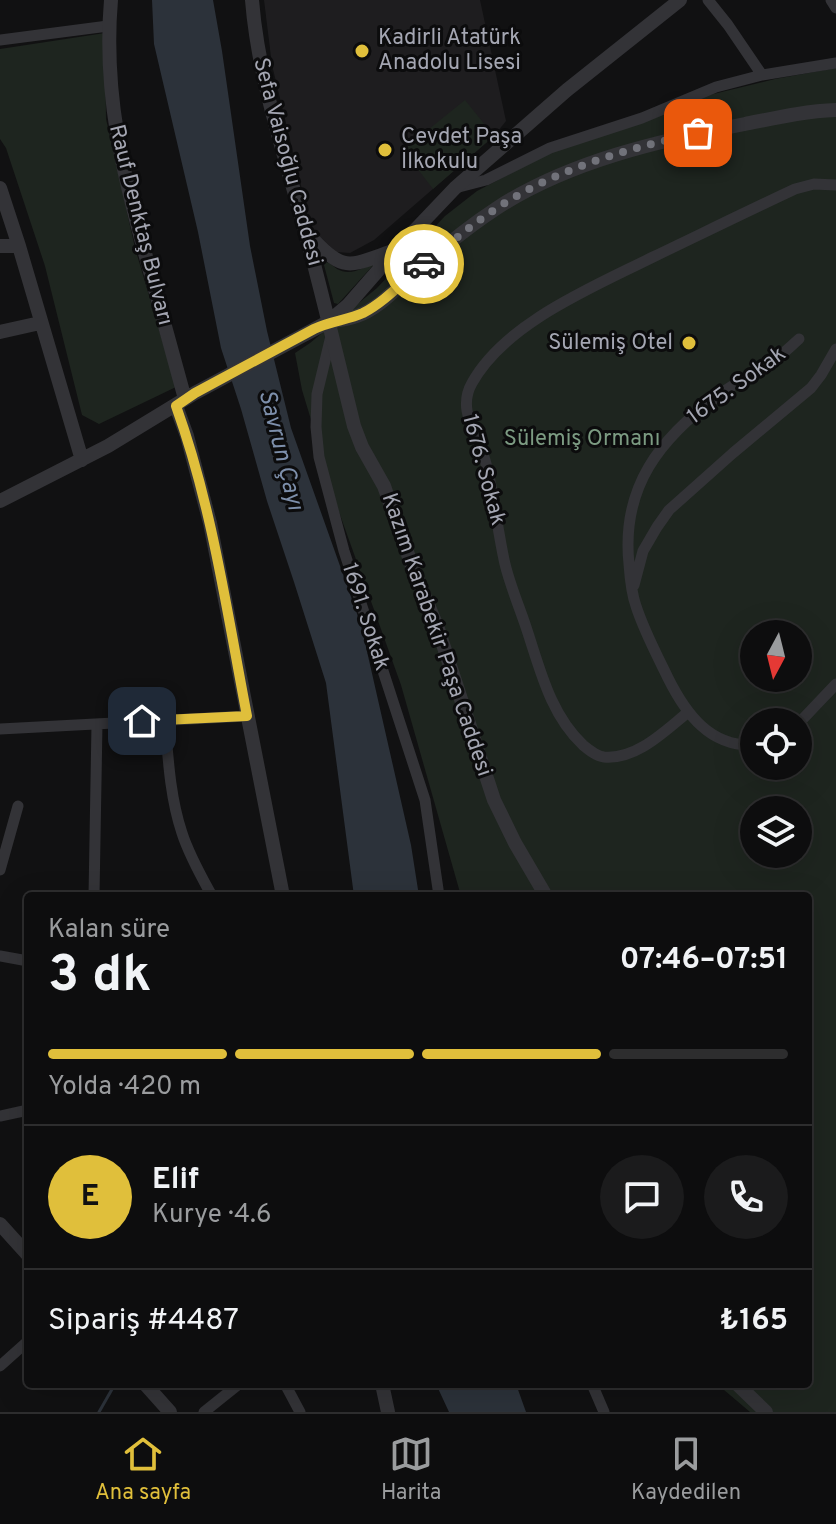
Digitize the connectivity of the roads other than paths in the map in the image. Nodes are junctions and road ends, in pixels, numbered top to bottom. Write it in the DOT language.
graph roads {
  1 [pos="111,0"];
  2 [pos="252,0"];
  3 [pos="680,0"];
  4 [pos="708,0"];
  5 [pos="831,0"];
  6 [pos="836,8"];
  7 [pos="108,26"];
  8 [pos="0,40"];
  9 [pos="836,63"];
  10 [pos="762,75"];
  11 [pos="836,110"];
  12 [pos="836,185"];
  13 [pos="0,188"];
  14 [pos="455,188"];
  15 [pos="305,230"];
  16 [pos="0,246"];
  17 [pos="19,246"];
  18 [pos="396,250"];
  19 [pos="40,323"];
  20 [pos="325,329"];
  21 [pos="0,332"];
  22 [pos="799,339"];
  23 [pos="836,349"];
  24 [pos="186,399"];
  25 [pos="82,460"];
  26 [pos="0,501"];
  27 [pos="632,594"];
  28 [pos="836,684"];
  29 [pos="812,709"];
  30 [pos="687,713"];
  31 [pos="247,716"];
  32 [pos="165,720"];
  33 [pos="97,724"];
  34 [pos="0,729"];
  35 [pos="740,744"];
  36 [pos="18,806"];
  37 [pos="0,870"];
  38 [pos="94,892"];
  39 [pos="210,892"];
  40 [pos="282,892"];
  41 [pos="438,892"];
  42 [pos="544,892"];
  43 [pos="0,956"];
  44 [pos="24,960"];
  45 [pos="24,1111"];
  46 [pos="0,1116"];
  47 [pos="0,1224"];
  48 [pos="24,1251"];
  49 [pos="24,1345"];
  50 [pos="0,1366"];
  51 [pos="149,1388"];
  52 [pos="234,1388"];
  53 [pos="287,1388"];
  54 [pos="383,1388"];
  55 [pos="594,1388"];
  56 [pos="741,1388"];
  57 [pos="170,1412"];
  58 [pos="204,1412"];
  59 [pos="300,1412"];
  60 [pos="388,1412"];
  61 [pos="604,1412"];
  62 [pos="766,1412"];
  1 -- 7 [label="street, Rauf Denktaş Bulvarı"];
  2 -- 15 [label="street, Sefa Vaisoğlu Caddesi"];
  3 -- 14 [label="street"];
  4 -- 10 [label="street"];
  5 -- 6 [label="street"];
  7 -- 8 [label="street"];
  7 -- 24 [label="street, Rauf Denktaş Bulvarı"];
  9 -- 10 [label="street"];
  10 -- 14 [label="street"];
  11 -- 20 [label="street"];
  12 -- 30 [label="street, 1676. Sokak"];
  13 -- 17 [label="street"];
  14 -- 18 [label="street"];
  15 -- 18 [label="street"];
  15 -- 20 [label="street, Sefa Vaisoğlu Caddesi"];
  16 -- 17 [label="street"];
  17 -- 19 [label="street"];
  18 -- 20 [label="street"];
  19 -- 21 [label="street"];
  19 -- 25 [label="street"];
  20 -- 24 [label="street"];
  20 -- 41 [label="street, 1691. Sokak"];
  20 -- 42 [label="street, Kazım Karabekir Paşa Caddesi"];
  22 -- 27 [label="street, 1675. Sokak"];
  23 -- 27 [label="street"];
  24 -- 25 [label="street"];
  24 -- 31 [label="street, Rauf Denktaş Bulvarı"];
  25 -- 26 [label="street"];
  27 -- 30 [label="street, 1675. Sokak"];
  28 -- 29 [label="street"];
  30 -- 35 [label="street, 1675. Sokak"];
  31 -- 32 [label="street"];
  31 -- 40 [label="street, Rauf Denktaş Bulvarı"];
  32 -- 33 [label="street"];
  32 -- 39 [label="street"];
  33 -- 34 [label="street"];
  33 -- 38 [label="street"];
  36 -- 37 [label="street"];
  43 -- 44 [label="street"];
  45 -- 46 [label="street"];
  47 -- 48 [label="street"];
  49 -- 50 [label="street"];
  51 -- 57 [label="street"];
  52 -- 58 [label="street"];
  53 -- 59 [label="street"];
  54 -- 60 [label="street"];
  55 -- 61 [label="street"];
  56 -- 62 [label="street"];
}
